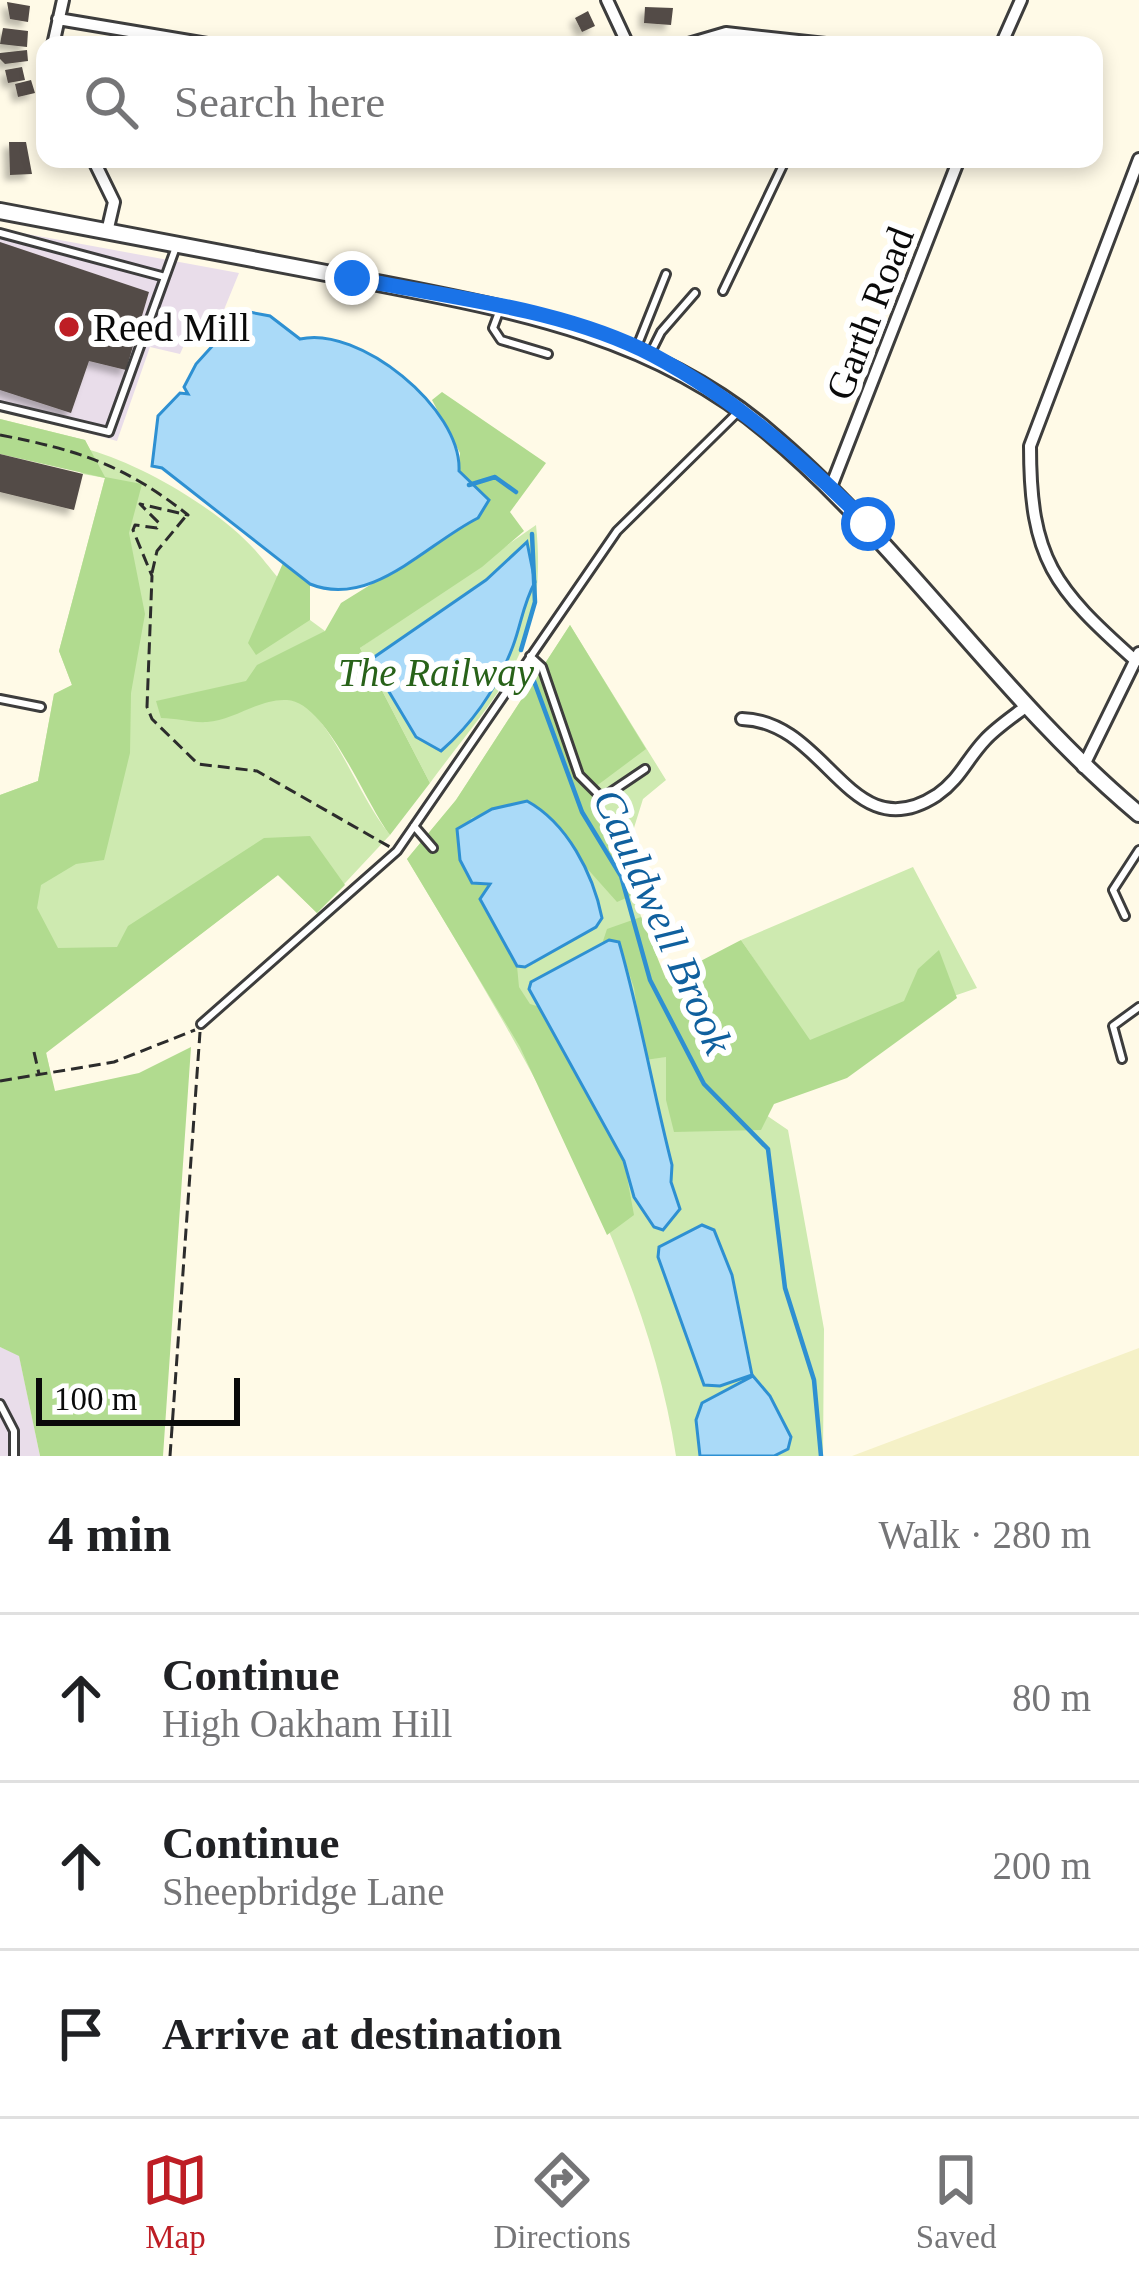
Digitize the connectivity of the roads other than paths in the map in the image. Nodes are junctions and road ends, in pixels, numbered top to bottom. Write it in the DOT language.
graph roads {
  1 [pos="63,0"];
  2 [pos="607,0"];
  3 [pos="1021,0"];
  4 [pos="58,20"];
  5 [pos="55,36"];
  6 [pos="157,36"];
  7 [pos="624,36"];
  8 [pos="716,36"];
  9 [pos="753,36"];
  10 [pos="1005,36"];
  11 [pos="1139,159"];
  12 [pos="97,168"];
  13 [pos="782,168"];
  14 [pos="955,168"];
  15 [pos="0,212"];
  16 [pos="107,232"];
  17 [pos="0,233"];
  18 [pos="177,244"];
  19 [pos="666,274"];
  20 [pos="165,277"];
  21 [pos="723,291"];
  22 [pos="695,293"];
  23 [pos="500,308"];
  24 [pos="643,351"];
  25 [pos="548,354"];
  26 [pos="0,406"];
  27 [pos="741,410"];
  28 [pos="831,487"];
  29 [pos="530,656"];
  30 [pos="1137,657"];
  31 [pos="0,700"];
  32 [pos="1028,705"];
  33 [pos="41,707"];
  34 [pos="742,719"];
  35 [pos="1083,767"];
  36 [pos="645,769"];
  37 [pos="1139,814"];
  38 [pos="414,826"];
  39 [pos="433,848"];
  40 [pos="1139,850"];
  41 [pos="1125,916"];
  42 [pos="1139,1007"];
  43 [pos="200,1024"];
  44 [pos="1122,1059"];
  45 [pos="0,1404"];
  46 [pos="14,1456"];
  1 -- 4 [label="street"];
  2 -- 7 [label="street"];
  3 -- 10 [label="street"];
  4 -- 5 [label="street"];
  4 -- 6 [label="street"];
  8 -- 9 [label="street"];
  11 -- 30 [label="street"];
  12 -- 16 [label="street"];
  13 -- 21 [label="lane"];
  14 -- 28 [label="street, Garth Road"];
  15 -- 16 [label="street"];
  16 -- 18 [label="street"];
  17 -- 20 [label="lane"];
  18 -- 20 [label="lane"];
  18 -- 23 [label="street"];
  19 -- 24 [label="lane"];
  20 -- 26 [label="lane"];
  22 -- 24 [label="lane"];
  23 -- 24 [label="street"];
  23 -- 25 [label="lane"];
  24 -- 27 [label="street"];
  27 -- 28 [label="street"];
  27 -- 29 [label="lane"];
  28 -- 32 [label="street"];
  29 -- 36 [label="lane"];
  29 -- 38 [label="lane"];
  30 -- 35 [label="street"];
  31 -- 33 [label="lane"];
  32 -- 34 [label="street"];
  32 -- 35 [label="street"];
  35 -- 37 [label="street"];
  38 -- 39 [label="lane"];
  38 -- 43 [label="lane"];
  40 -- 41 [label="lane"];
  42 -- 44 [label="lane"];
  45 -- 46 [label="lane"];
}
